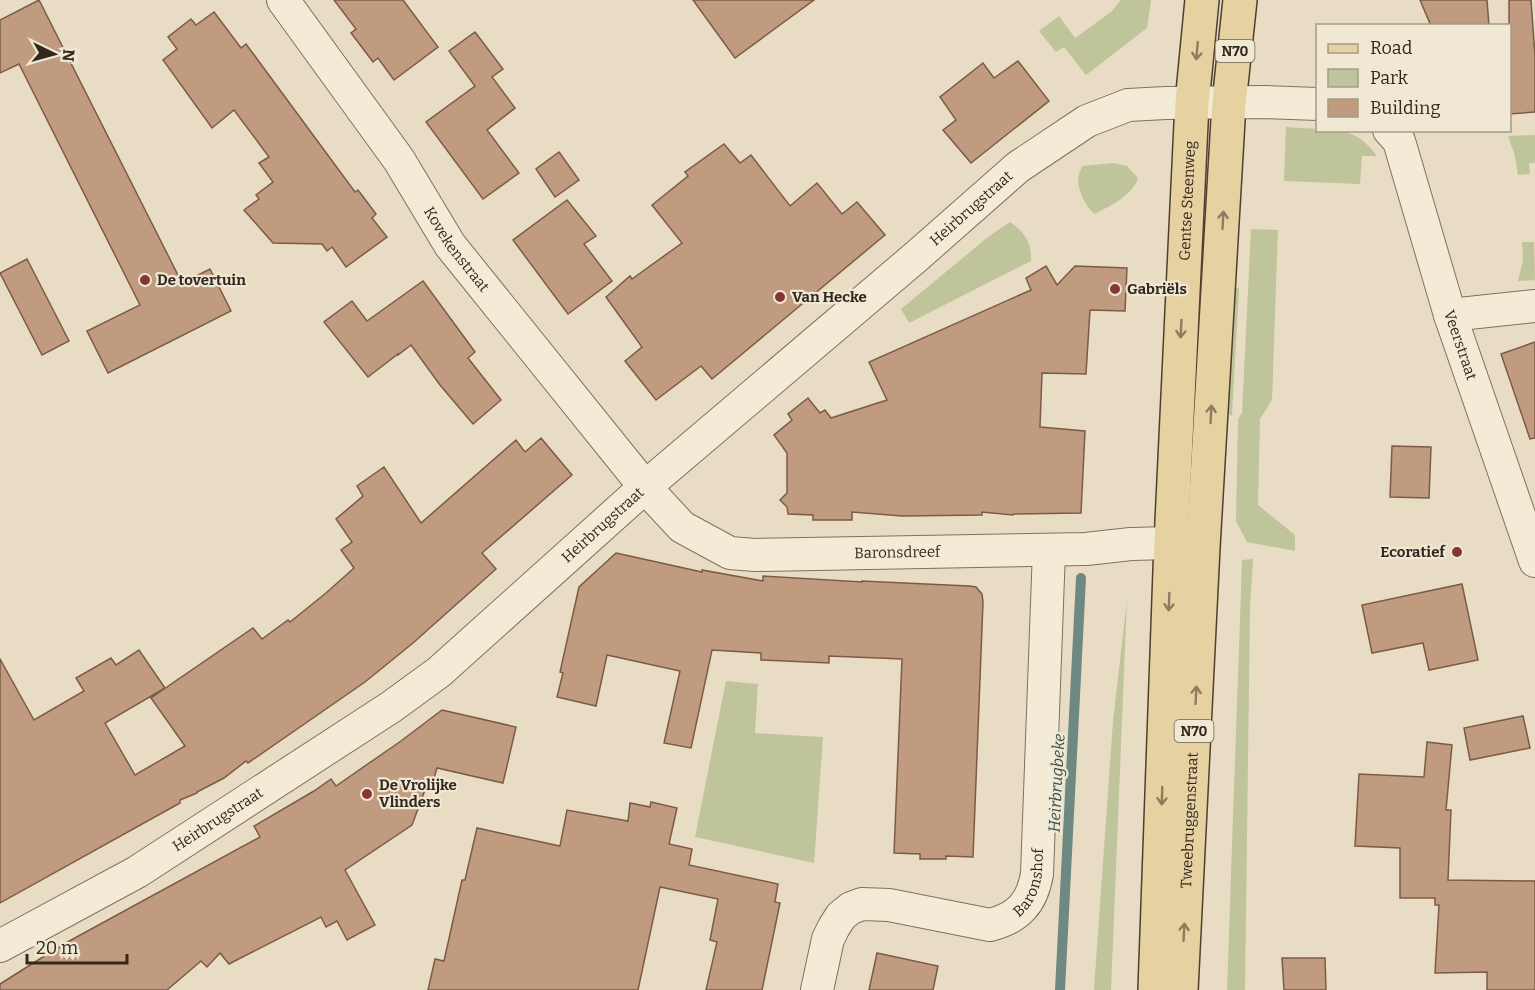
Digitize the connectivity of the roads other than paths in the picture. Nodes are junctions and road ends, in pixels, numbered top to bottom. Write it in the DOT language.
graph roads {
  1 [pos="283,0"];
  2 [pos="1202,0"];
  3 [pos="1240,0"];
  4 [pos="1192,103"];
  5 [pos="1229,103"];
  6 [pos="1316,104"];
  7 [pos="1391,132"];
  8 [pos="1535,306"];
  9 [pos="1450,315"];
  10 [pos="645,487"];
  11 [pos="1171,543"];
  12 [pos="1049,550"];
  13 [pos="1535,561"];
  14 [pos="0,946"];
  15 [pos="817,990"];
  16 [pos="1155,990"];
  17 [pos="1181,990"];
  1 -- 10 [label="street, Kovekenstraat"];
  2 -- 4 [label="main road, Gentse Steenweg / N70, one-way"];
  3 -- 5 [label="main road, N70"];
  4 -- 5 [label="street"];
  4 -- 10 [label="street, Heirbrugstraat"];
  4 -- 11 [label="main road, Gentse Steenweg / N70, one-way"];
  5 -- 6 [label="street"];
  17 -- 5 [label="main road, Tweebruggenstraat / N70, one-way"];
  7 -- 9 [label="street, Veerstraat"];
  8 -- 9 [label="street"];
  9 -- 13 [label="street, Veerstraat"];
  10 -- 12 [label="street, Baronsdreef"];
  10 -- 14 [label="street, Heirbrugstraat"];
  11 -- 12 [label="street, Baronsdreef"];
  11 -- 16 [label="main road, Tweebruggenstraat / N70, one-way"];
  12 -- 15 [label="street, Baronshof"];
}
